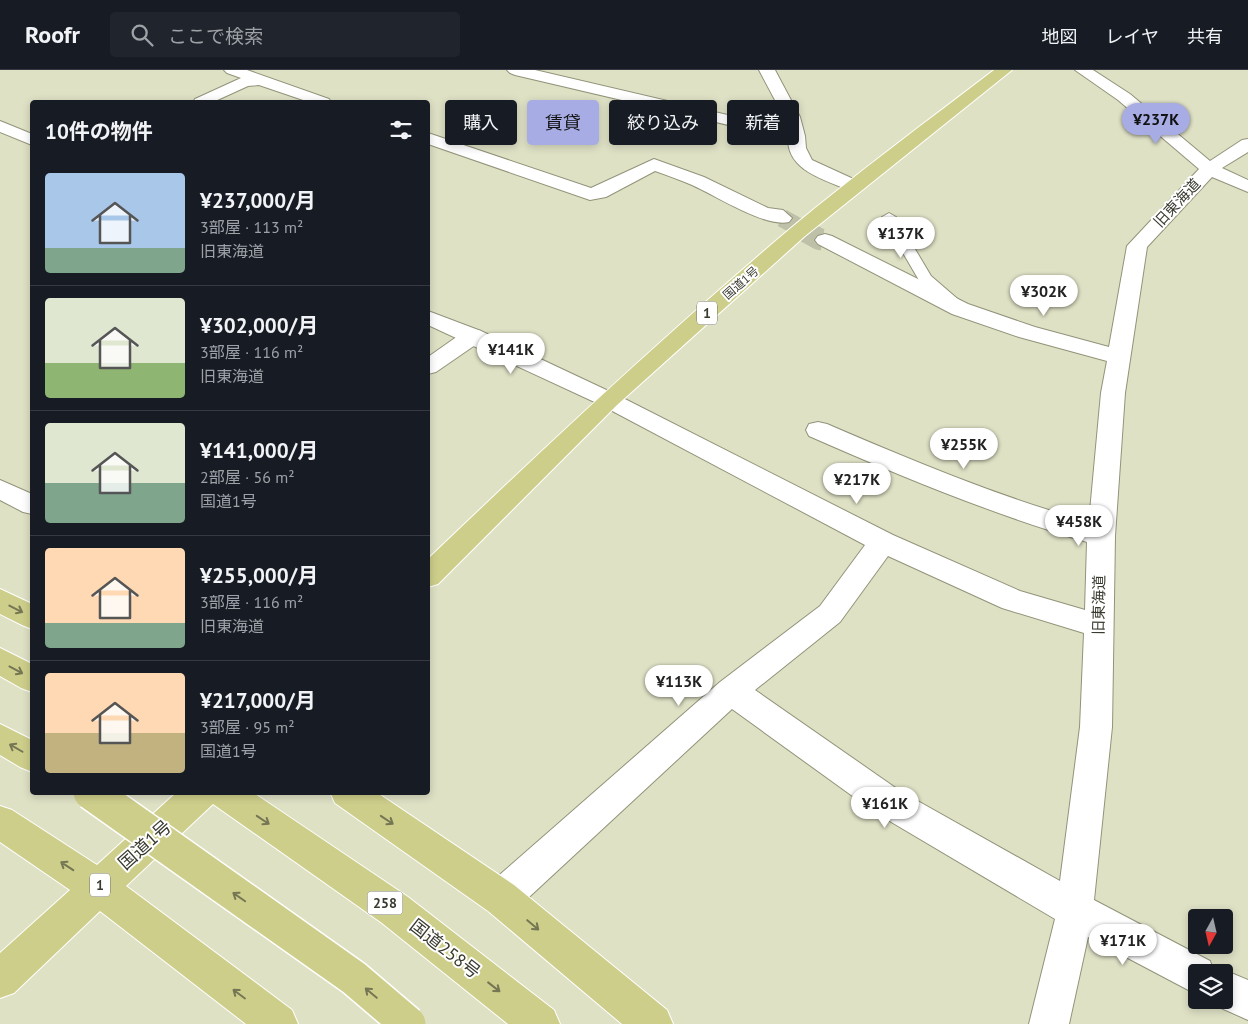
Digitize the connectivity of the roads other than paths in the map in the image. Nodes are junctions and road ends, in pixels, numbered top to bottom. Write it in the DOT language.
graph roads {
  1 [pos="232,70"];
  2 [pos="273,70"];
  3 [pos="514,70"];
  4 [pos="767,70"];
  5 [pos="1004,70"];
  6 [pos="1083,70"];
  7 [pos="255,78"];
  8 [pos="205,100"];
  9 [pos="317,100"];
  10 [pos="783,100"];
  11 [pos="727,120"];
  12 [pos="1,127"];
  13 [pos="30,139"];
  14 [pos="430,139"];
  15 [pos="1248,144"];
  16 [pos="797,145"];
  17 [pos="1209,169"];
  18 [pos="854,186"];
  19 [pos="1248,187"];
  20 [pos="889,217"];
  21 [pos="782,218"];
  22 [pos="826,240"];
  23 [pos="960,309"];
  24 [pos="430,318"];
  25 [pos="473,336"];
  26 [pos="1118,358"];
  27 [pos="430,366"];
  28 [pos="609,400"];
  29 [pos="818,430"];
  30 [pos="0,489"];
  31 [pos="30,504"];
  32 [pos="1101,536"];
  33 [pos="883,542"];
  34 [pos="430,574"];
  35 [pos="0,600"];
  36 [pos="30,616"];
  37 [pos="1099,626"];
  38 [pos="0,661"];
  39 [pos="30,678"];
  40 [pos="731,692"];
  41 [pos="0,738"];
  42 [pos="30,756"];
  43 [pos="95,795"];
  44 [pos="199,795"];
  45 [pos="227,795"];
  46 [pos="351,795"];
  47 [pos="0,822"];
  48 [pos="98,887"];
  49 [pos="501,898"];
  50 [pos="1075,910"];
  51 [pos="1188,971"];
  52 [pos="0,979"];
  53 [pos="1233,993"];
  54 [pos="1248,1000"];
  55 [pos="278,1024"];
  56 [pos="408,1024"];
  57 [pos="540,1024"];
  58 [pos="653,1024"];
  59 [pos="1049,1024"];
  1 -- 7 [label="street"];
  2 -- 7 [label="street"];
  3 -- 11 [label="street"];
  4 -- 10 [label="street"];
  5 -- 18 [label="highway, 国道1号 / 1"];
  6 -- 17 [label="street"];
  7 -- 8 [label="street"];
  7 -- 9 [label="street"];
  12 -- 13 [label="street"];
  14 -- 21 [label="street"];
  15 -- 17 [label="street, 旧東海道"];
  16 -- 18 [label="street"];
  17 -- 19 [label="street"];
  17 -- 26 [label="street, 旧東海道"];
  18 -- 28 [label="highway, 国道1号 / 1"];
  20 -- 23 [label="lane"];
  22 -- 23 [label="street"];
  23 -- 26 [label="street"];
  24 -- 25 [label="street"];
  25 -- 27 [label="street"];
  25 -- 28 [label="street"];
  26 -- 32 [label="street, 旧東海道"];
  28 -- 33 [label="street"];
  28 -- 34 [label="highway, 国道1号 / 1"];
  29 -- 32 [label="street"];
  30 -- 31 [label="street"];
  32 -- 37 [label="street, 旧東海道"];
  33 -- 37 [label="street"];
  33 -- 40 [label="street"];
  35 -- 36 [label="highway, one-way"];
  37 -- 50 [label="street, 旧東海道"];
  38 -- 39 [label="highway, one-way"];
  40 -- 49 [label="street"];
  40 -- 50 [label="street"];
  42 -- 41 [label="highway, one-way"];
  56 -- 43 [label="highway, one-way, bridge"];
  44 -- 48 [label="highway, 国道1号 / 1"];
  45 -- 57 [label="highway, 国道258号 / 258, one-way"];
  46 -- 49 [label="highway, one-way"];
  48 -- 47 [label="highway, one-way"];
  48 -- 52 [label="highway, 国道1号 / 1"];
  55 -- 48 [label="highway, one-way"];
  49 -- 58 [label="highway, one-way"];
  50 -- 51 [label="street"];
  50 -- 59 [label="street, 旧東海道"];
  53 -- 54 [label="street"];
}
